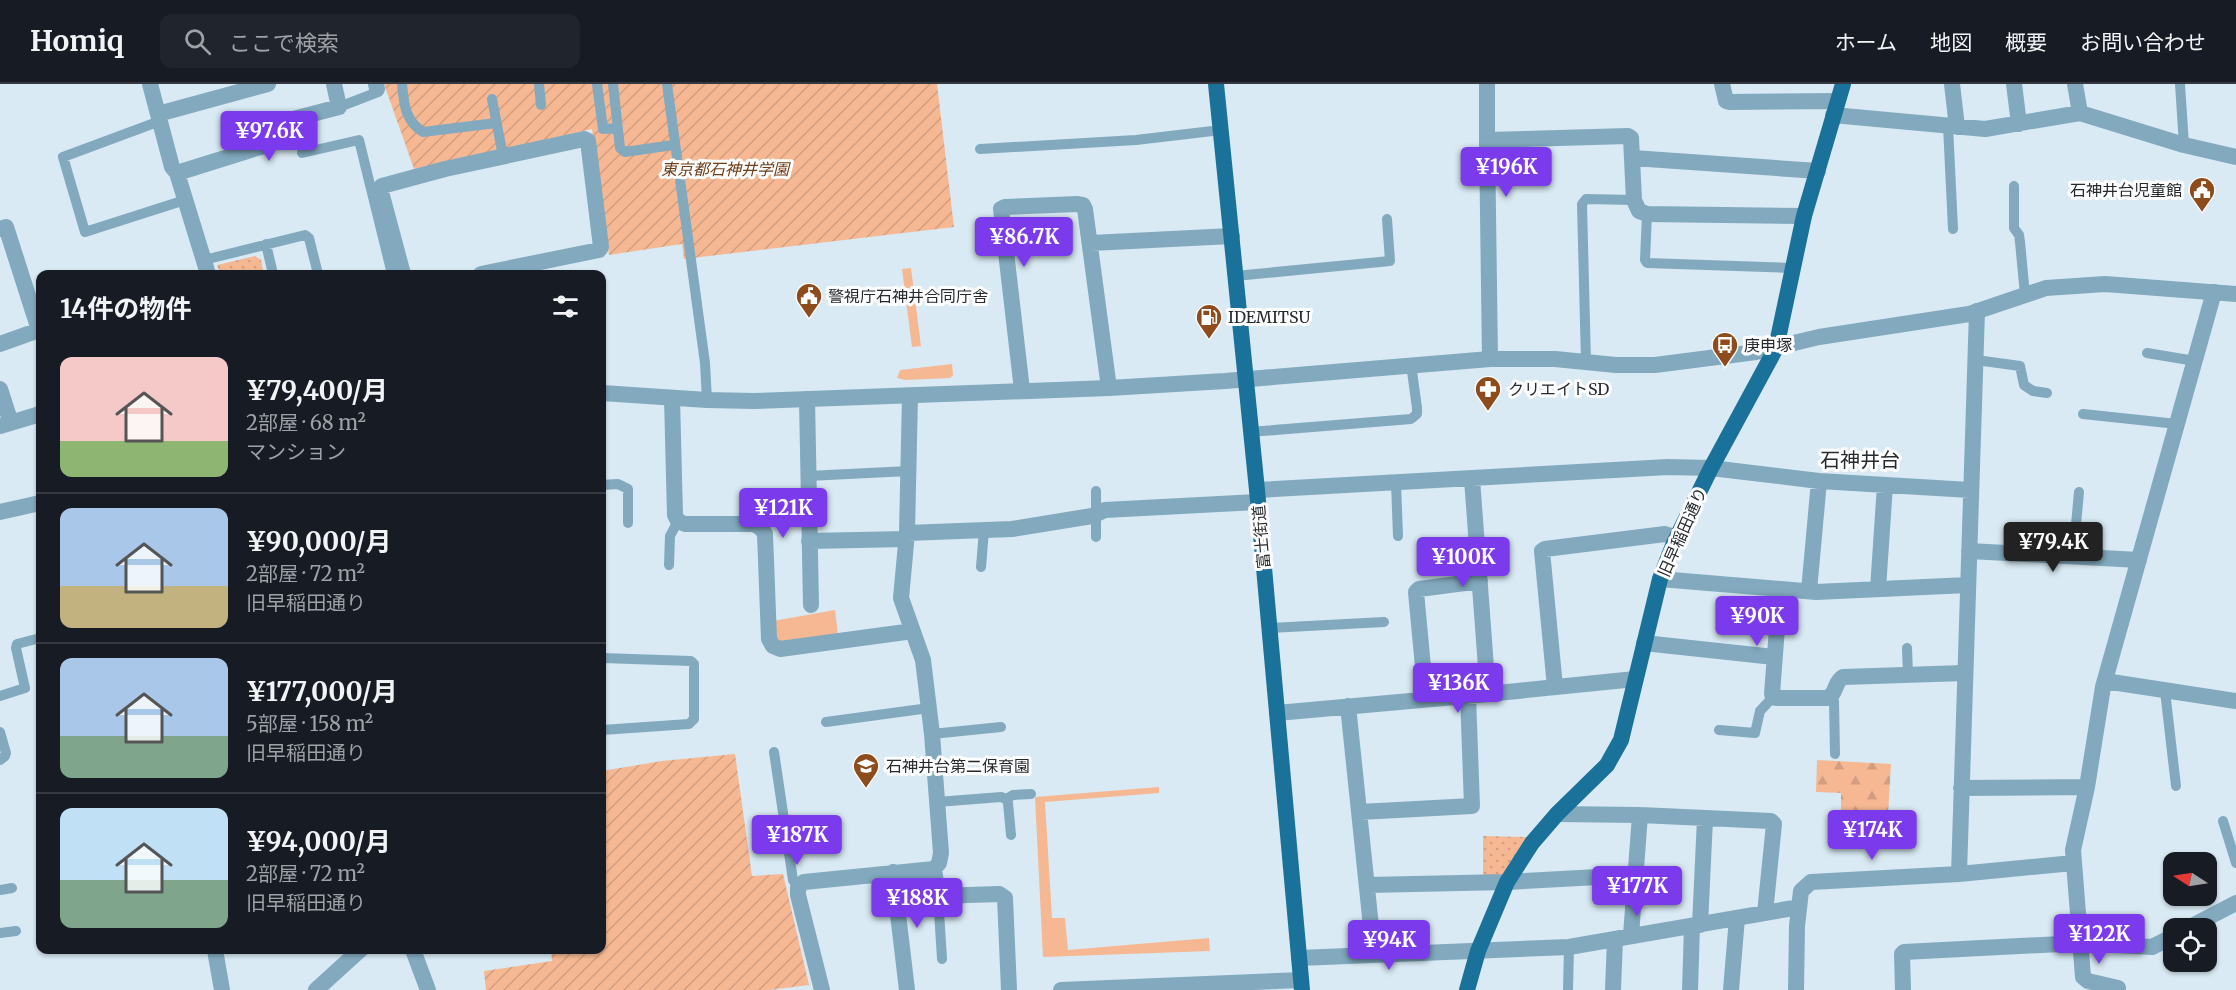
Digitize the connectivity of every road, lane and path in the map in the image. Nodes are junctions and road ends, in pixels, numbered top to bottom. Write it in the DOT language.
graph roads {
  1 [pos="150,84"];
  2 [pos="268,84"];
  3 [pos="334,84"];
  4 [pos="402,84"];
  5 [pos="539,84"];
  6 [pos="597,84"];
  7 [pos="613,84"];
  8 [pos="667,84"];
  9 [pos="1216,84"];
  10 [pos="1487,84"];
  11 [pos="1722,84"];
  12 [pos="1843,84"];
  13 [pos="1952,84"];
  14 [pos="2014,84"];
  15 [pos="2075,84"];
  16 [pos="2180,84"];
  17 [pos="376,86"];
  18 [pos="492,99"];
  19 [pos="541,105"];
  20 [pos="339,107"];
  21 [pos="1835,108"];
  22 [pos="2080,113"];
  23 [pos="159,118"];
  24 [pos="496,123"];
  25 [pos="2019,124"];
  26 [pos="1953,127"];
  27 [pos="618,128"];
  28 [pos="1221,130"];
  29 [pos="1487,140"];
  30 [pos="674,145"];
  31 [pos="2184,145"];
  32 [pos="980,149"];
  33 [pos="302,153"];
  34 [pos="503,156"];
  35 [pos="2236,157"];
  36 [pos="1633,158"];
  37 [pos="1818,171"];
  38 [pos="177,173"];
  39 [pos="2014,186"];
  40 [pos="185,200"];
  41 [pos="1634,200"];
  42 [pos="1647,214"];
  43 [pos="1804,216"];
  44 [pos="1387,219"];
  45 [pos="0,229"];
  46 [pos="1953,229"];
  47 [pos="1232,236"];
  48 [pos="1091,243"];
  49 [pos="266,244"];
  50 [pos="206,267"];
  51 [pos="1793,268"];
  52 [pos="272,270"];
  53 [pos="317,270"];
  54 [pos="391,270"];
  55 [pos="402,270"];
  56 [pos="501,270"];
  57 [pos="1235,276"];
  58 [pos="2214,292"];
  59 [pos="2236,294"];
  60 [pos="2025,295"];
  61 [pos="1977,311"];
  62 [pos="36,321"];
  63 [pos="36,331"];
  64 [pos="0,344"];
  65 [pos="1776,348"];
  66 [pos="2147,353"];
  67 [pos="1490,358"];
  68 [pos="1976,360"];
  69 [pos="2195,361"];
  70 [pos="1586,362"];
  71 [pos="1411,364"];
  72 [pos="1245,379"];
  73 [pos="1109,388"];
  74 [pos="0,389"];
  75 [pos="1022,390"];
  76 [pos="606,393"];
  77 [pos="2048,393"];
  78 [pos="910,396"];
  79 [pos="672,398"];
  80 [pos="807,399"];
  81 [pos="707,400"];
  82 [pos="2083,414"];
  83 [pos="36,415"];
  84 [pos="6,424"];
  85 [pos="2177,424"];
  86 [pos="1250,432"];
  87 [pos="1712,468"];
  88 [pos="909,471"];
  89 [pos="808,476"];
  90 [pos="1472,479"];
  91 [pos="1819,481"];
  92 [pos="1396,483"];
  93 [pos="606,485"];
  94 [pos="1885,485"];
  95 [pos="1970,490"];
  96 [pos="1096,491"];
  97 [pos="2079,492"];
  98 [pos="1257,496"];
  99 [pos="36,504"];
  100 [pos="0,512"];
  101 [pos="1096,513"];
  102 [pos="678,521"];
  103 [pos="628,523"];
  104 [pos="984,530"];
  105 [pos="906,536"];
  106 [pos="1398,536"];
  107 [pos="1096,537"];
  108 [pos="1677,538"];
  109 [pos="809,541"];
  110 [pos="1969,551"];
  111 [pos="2073,556"];
  112 [pos="2139,560"];
  113 [pos="669,565"];
  114 [pos="981,567"];
  115 [pos="1660,579"];
  116 [pos="1480,581"];
  117 [pos="1968,585"];
  118 [pos="1780,589"];
  119 [pos="1878,589"];
  120 [pos="1809,591"];
  121 [pos="811,605"];
  122 [pos="1384,622"];
  123 [pos="1269,628"];
  124 [pos="913,631"];
  125 [pos="36,639"];
  126 [pos="1644,644"];
  127 [pos="1907,648"];
  128 [pos="1774,657"];
  129 [pos="606,658"];
  130 [pos="1964,673"];
  131 [pos="1908,674"];
  132 [pos="1635,679"];
  133 [pos="2105,681"];
  134 [pos="1555,687"];
  135 [pos="2166,691"];
  136 [pos="1488,694"];
  137 [pos="0,696"];
  138 [pos="1468,696"];
  139 [pos="1831,696"];
  140 [pos="1773,697"];
  141 [pos="1426,699"];
  142 [pos="2236,701"];
  143 [pos="1348,706"];
  144 [pos="929,708"];
  145 [pos="1277,713"];
  146 [pos="826,722"];
  147 [pos="1001,727"];
  148 [pos="606,730"];
  149 [pos="1719,730"];
  150 [pos="0,732"];
  151 [pos="932,734"];
  152 [pos="774,752"];
  153 [pos="1835,754"];
  154 [pos="0,760"];
  155 [pos="2176,786"];
  156 [pos="2087,787"];
  157 [pos="1961,788"];
  158 [pos="1031,794"];
  159 [pos="1006,799"];
  160 [pos="937,802"];
  161 [pos="1360,812"];
  162 [pos="1557,814"];
  163 [pos="1640,815"];
  164 [pos="1705,819"];
  165 [pos="2223,821"];
  166 [pos="1011,835"];
  167 [pos="2073,863"];
  168 [pos="2236,863"];
  169 [pos="934,869"];
  170 [pos="893,872"];
  171 [pos="1959,874"];
  172 [pos="1635,875"];
  173 [pos="1507,882"];
  174 [pos="1367,885"];
  175 [pos="798,886"];
  176 [pos="12,888"];
  177 [pos="0,890"];
  178 [pos="938,896"];
  179 [pos="2236,903"];
  180 [pos="1799,907"];
  181 [pos="1765,913"];
  182 [pos="1737,918"];
  183 [pos="2207,918"];
  184 [pos="1696,925"];
  185 [pos="16,931"];
  186 [pos="0,933"];
  187 [pos="1631,935"];
  188 [pos="1615,939"];
  189 [pos="2163,942"];
  190 [pos="2080,943"];
  191 [pos="1569,947"];
  192 [pos="1478,951"];
  193 [pos="216,954"];
  194 [pos="356,954"];
  195 [pos="414,954"];
  196 [pos="1374,955"];
  197 [pos="1299,958"];
  198 [pos="942,959"];
  199 [pos="1302,985"];
  200 [pos="1089,989"];
  201 [pos="2120,989"];
  202 [pos="222,990"];
  203 [pos="316,990"];
  204 [pos="428,990"];
  205 [pos="822,990"];
  206 [pos="908,990"];
  207 [pos="1009,990"];
  208 [pos="1061,990"];
  209 [pos="1467,990"];
  210 [pos="1568,990"];
  211 [pos="1613,990"];
  212 [pos="1690,990"];
  213 [pos="1731,990"];
  214 [pos="1796,990"];
  215 [pos="1903,990"];
  1 -- 23 [label="street"];
  2 -- 23 [label="street"];
  3 -- 20 [label="street"];
  4 -- 24 [label="lane"];
  5 -- 19 [label="lane"];
  6 -- 27 [label="lane"];
  7 -- 27 [label="lane"];
  8 -- 30 [label="lane"];
  9 -- 28 [label="main road, 富士街道"];
  10 -- 29 [label="street"];
  11 -- 21 [label="street"];
  12 -- 21 [label="main road, 旧早稲田通り"];
  13 -- 26 [label="street"];
  14 -- 25 [label="street"];
  15 -- 22 [label="street"];
  16 -- 31 [label="lane"];
  17 -- 20 [label="lane"];
  18 -- 24 [label="lane"];
  20 -- 38 [label="street"];
  21 -- 26 [label="street"];
  21 -- 37 [label="main road, 旧早稲田通り"];
  22 -- 25 [label="street"];
  22 -- 31 [label="street"];
  23 -- 38 [label="street"];
  23 -- 40 [label="lane"];
  24 -- 34 [label="lane"];
  25 -- 26 [label="street"];
  26 -- 46 [label="lane"];
  27 -- 30 [label="lane"];
  28 -- 32 [label="lane"];
  28 -- 47 [label="main road, 富士街道"];
  29 -- 36 [label="street"];
  29 -- 67 [label="street"];
  30 -- 81 [label="lane"];
  31 -- 35 [label="street"];
  33 -- 54 [label="lane"];
  34 -- 55 [label="street"];
  34 -- 56 [label="street"];
  36 -- 37 [label="street"];
  36 -- 41 [label="street"];
  37 -- 43 [label="main road, 旧早稲田通り"];
  38 -- 40 [label="street"];
  39 -- 60 [label="lane"];
  40 -- 50 [label="street"];
  41 -- 42 [label="street"];
  41 -- 70 [label="lane"];
  42 -- 43 [label="street"];
  42 -- 51 [label="lane"];
  43 -- 51 [label="main road, 旧早稲田通り"];
  44 -- 57 [label="lane"];
  45 -- 62 [label="street"];
  47 -- 48 [label="street"];
  47 -- 57 [label="main road, 富士街道"];
  48 -- 73 [label="street"];
  48 -- 75 [label="street"];
  49 -- 50 [label="lane"];
  49 -- 52 [label="lane"];
  49 -- 53 [label="lane"];
  51 -- 65 [label="main road, 旧早稲田通り"];
  57 -- 72 [label="main road, 富士街道"];
  58 -- 59 [label="street"];
  58 -- 60 [label="street"];
  58 -- 69 [label="street"];
  60 -- 61 [label="street"];
  61 -- 65 [label="street"];
  61 -- 68 [label="street"];
  63 -- 64 [label="street"];
  65 -- 70 [label="street"];
  65 -- 87 [label="main road, 旧早稲田通り"];
  66 -- 69 [label="lane"];
  67 -- 70 [label="street"];
  67 -- 71 [label="street"];
  68 -- 77 [label="lane"];
  68 -- 95 [label="street"];
  69 -- 85 [label="street"];
  71 -- 72 [label="street"];
  71 -- 86 [label="lane"];
  72 -- 73 [label="street"];
  72 -- 86 [label="main road, 富士街道"];
  73 -- 75 [label="street"];
  74 -- 84 [label="street"];
  75 -- 78 [label="street"];
  76 -- 79 [label="street"];
  78 -- 80 [label="street"];
  78 -- 88 [label="street"];
  79 -- 81 [label="street"];
  79 -- 102 [label="street"];
  80 -- 81 [label="street"];
  80 -- 89 [label="street"];
  82 -- 85 [label="lane"];
  83 -- 84 [label="street"];
  85 -- 112 [label="street"];
  86 -- 98 [label="main road, 富士街道"];
  87 -- 90 [label="street"];
  87 -- 91 [label="street"];
  87 -- 108 [label="main road, 旧早稲田通り"];
  88 -- 89 [label="lane"];
  88 -- 105 [label="street"];
  89 -- 109 [label="street"];
  90 -- 92 [label="street"];
  90 -- 116 [label="street"];
  91 -- 94 [label="street"];
  91 -- 120 [label="street"];
  92 -- 98 [label="street"];
  92 -- 106 [label="lane"];
  93 -- 103 [label="lane"];
  94 -- 95 [label="street"];
  94 -- 119 [label="street"];
  95 -- 110 [label="street"];
  96 -- 101 [label="lane"];
  97 -- 111 [label="lane"];
  98 -- 101 [label="street"];
  98 -- 123 [label="main road, 富士街道"];
  99 -- 100 [label="street"];
  101 -- 104 [label="street"];
  101 -- 107 [label="lane"];
  102 -- 113 [label="lane"];
  102 -- 124 [label="street"];
  104 -- 105 [label="street"];
  104 -- 114 [label="lane"];
  105 -- 109 [label="street"];
  105 -- 124 [label="street"];
  108 -- 115 [label="main road, 旧早稲田通り"];
  108 -- 134 [label="street"];
  109 -- 121 [label="street"];
  110 -- 111 [label="street"];
  110 -- 117 [label="street"];
  111 -- 112 [label="street"];
  112 -- 133 [label="street"];
  115 -- 118 [label="street"];
  115 -- 126 [label="main road, 旧早稲田通り"];
  116 -- 136 [label="street"];
  116 -- 141 [label="street"];
  117 -- 119 [label="street"];
  117 -- 130 [label="street"];
  118 -- 120 [label="street"];
  118 -- 128 [label="street"];
  119 -- 120 [label="street"];
  122 -- 123 [label="lane"];
  123 -- 145 [label="main road, 富士街道"];
  124 -- 144 [label="street"];
  125 -- 137 [label="lane"];
  126 -- 128 [label="street"];
  126 -- 132 [label="main road, 旧早稲田通り"];
  127 -- 131 [label="lane"];
  128 -- 140 [label="street"];
  129 -- 148 [label="lane"];
  130 -- 131 [label="street"];
  130 -- 157 [label="street"];
  131 -- 139 [label="street"];
  132 -- 134 [label="street"];
  132 -- 162 [label="main road, 旧早稲田通り"];
  133 -- 135 [label="street"];
  133 -- 156 [label="street"];
  134 -- 136 [label="street"];
  135 -- 142 [label="street"];
  135 -- 155 [label="lane"];
  136 -- 138 [label="street"];
  138 -- 141 [label="street"];
  138 -- 161 [label="street"];
  139 -- 140 [label="street"];
  139 -- 153 [label="lane"];
  140 -- 149 [label="lane"];
  141 -- 143 [label="street"];
  143 -- 145 [label="street"];
  143 -- 161 [label="street"];
  144 -- 146 [label="lane"];
  144 -- 151 [label="street"];
  145 -- 197 [label="main road, 富士街道"];
  147 -- 151 [label="lane"];
  150 -- 154 [label="lane"];
  151 -- 160 [label="street"];
  152 -- 175 [label="lane"];
  156 -- 157 [label="street"];
  156 -- 167 [label="street"];
  157 -- 171 [label="street"];
  158 -- 159 [label="lane"];
  159 -- 160 [label="lane"];
  159 -- 166 [label="lane"];
  160 -- 169 [label="street"];
  161 -- 174 [label="street"];
  162 -- 163 [label="street"];
  162 -- 173 [label="main road, 旧早稲田通り"];
  163 -- 164 [label="street"];
  163 -- 172 [label="street"];
  164 -- 181 [label="street"];
  164 -- 184 [label="street"];
  165 -- 168 [label="lane"];
  167 -- 171 [label="street"];
  167 -- 190 [label="street"];
  169 -- 170 [label="street"];
  169 -- 178 [label="street"];
  170 -- 175 [label="street"];
  170 -- 206 [label="street"];
  171 -- 180 [label="street"];
  172 -- 173 [label="street"];
  172 -- 187 [label="street"];
  173 -- 174 [label="street"];
  173 -- 192 [label="main road, 旧早稲田通り"];
  174 -- 196 [label="street"];
  175 -- 205 [label="street"];
  176 -- 177 [label="lane"];
  178 -- 198 [label="lane"];
  178 -- 207 [label="street"];
  179 -- 183 [label="street"];
  180 -- 181 [label="street"];
  180 -- 214 [label="street"];
  181 -- 182 [label="street"];
  182 -- 184 [label="street"];
  182 -- 213 [label="street"];
  184 -- 187 [label="street"];
  184 -- 212 [label="street"];
  185 -- 186 [label="lane"];
  187 -- 188 [label="street"];
  188 -- 191 [label="street"];
  188 -- 211 [label="street"];
  189 -- 190 [label="street"];
  190 -- 201 [label="street"];
  190 -- 215 [label="street"];
  191 -- 192 [label="street"];
  191 -- 210 [label="lane"];
  192 -- 196 [label="street"];
  192 -- 209 [label="main road, 旧早稲田通り"];
  193 -- 202 [label="street"];
  194 -- 203 [label="street"];
  195 -- 204 [label="street"];
  196 -- 197 [label="street"];
  197 -- 199 [label="main road, 富士街道"];
  199 -- 200 [label="street"];
  200 -- 208 [label="street"];
}
